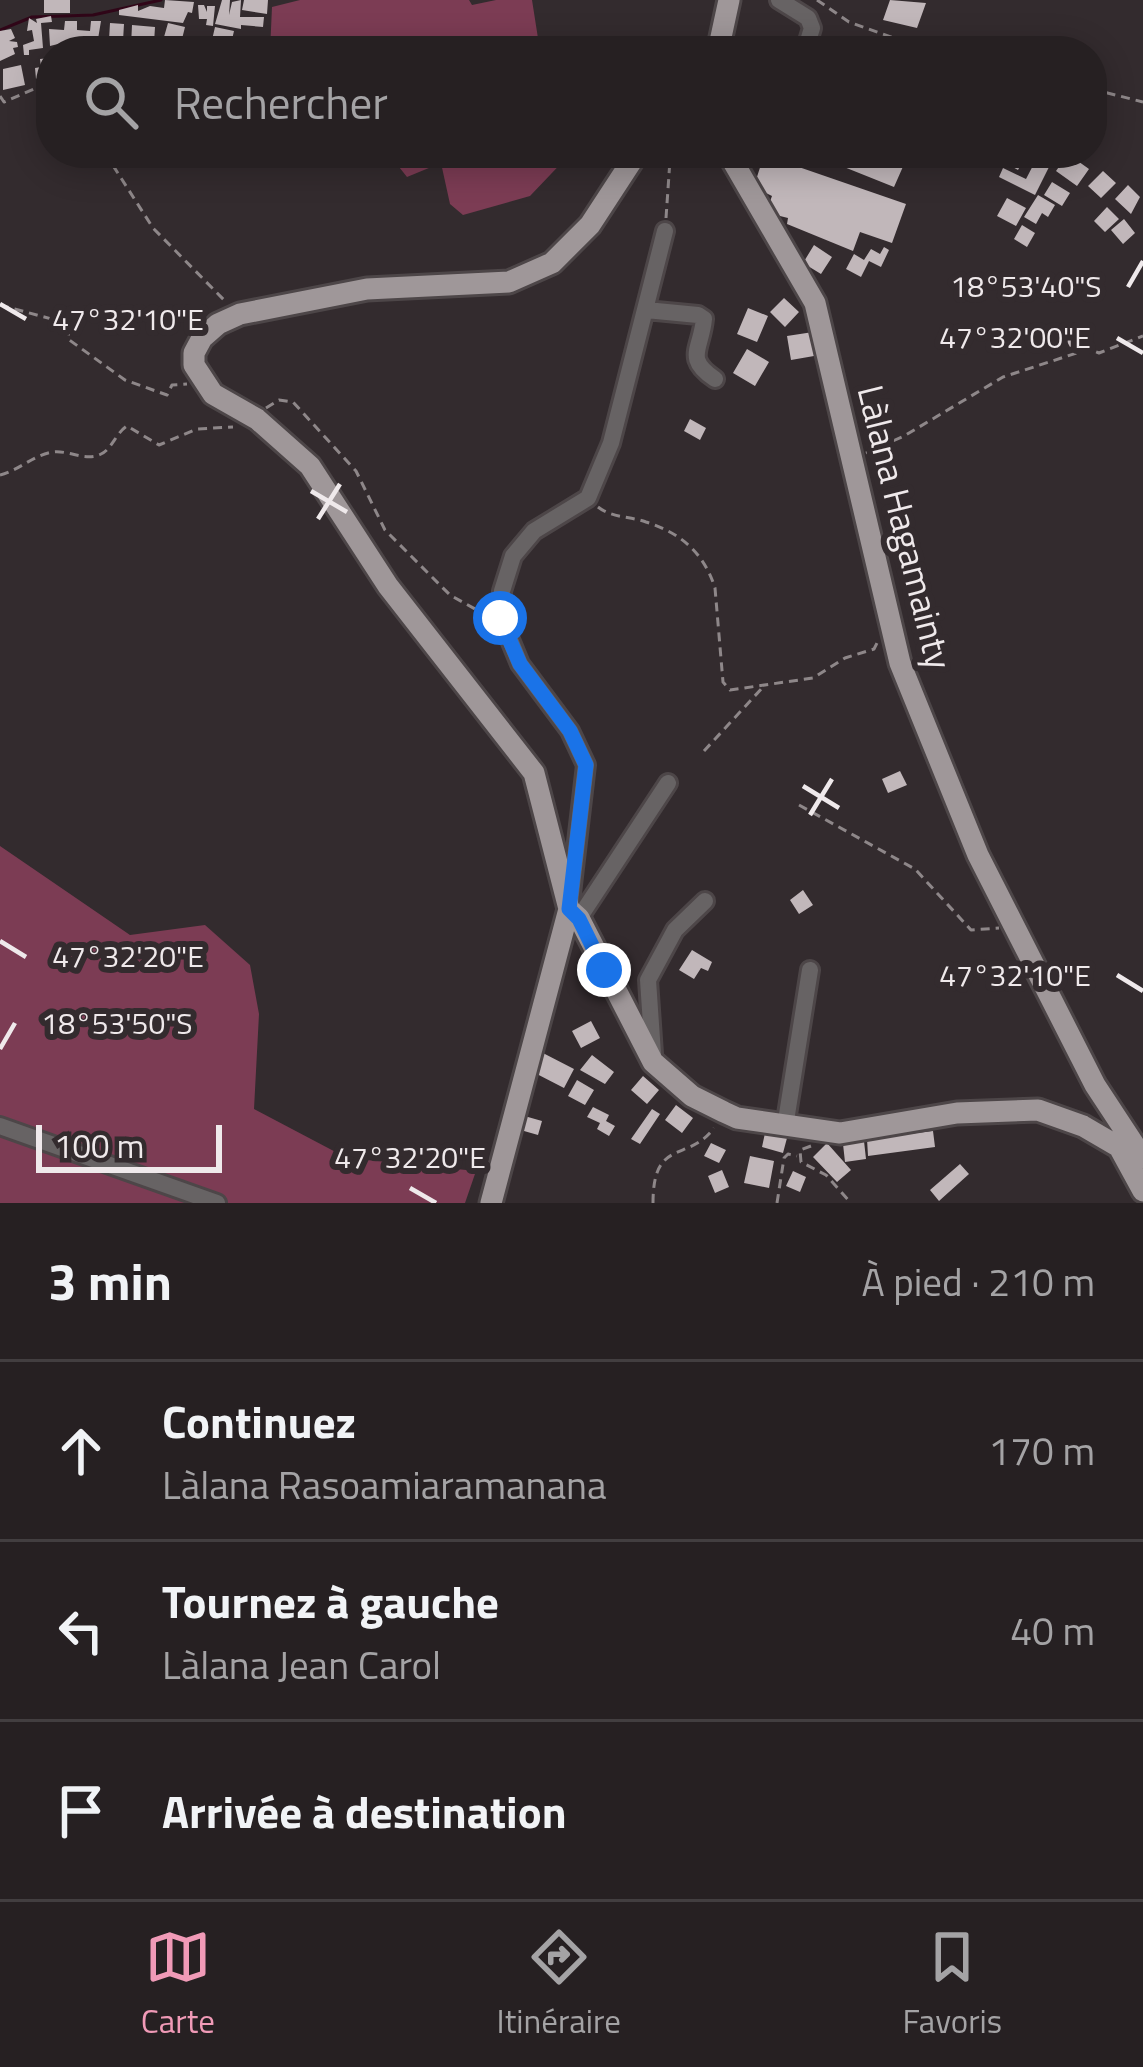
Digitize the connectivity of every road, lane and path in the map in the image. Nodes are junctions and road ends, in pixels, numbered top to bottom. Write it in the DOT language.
graph roads {
  1 [pos="779,0"];
  2 [pos="817,0"];
  3 [pos="731,3"];
  4 [pos="722,36"];
  5 [pos="810,36"];
  6 [pos="888,36"];
  7 [pos="36,89"];
  8 [pos="1107,92"];
  9 [pos="1,101"];
  10 [pos="1143,102"];
  11 [pos="115,168"];
  12 [pos="627,168"];
  13 [pos="669,168"];
  14 [pos="737,168"];
  15 [pos="665,231"];
  16 [pos="0,304"];
  17 [pos="646,310"];
  18 [pos="240,314"];
  19 [pos="1143,336"];
  20 [pos="715,379"];
  21 [pos="207,386"];
  22 [pos="256,418"];
  23 [pos="854,459"];
  24 [pos="0,475"];
  25 [pos="588,498"];
  26 [pos="500,618"];
  27 [pos="893,635"];
  28 [pos="765,685"];
  29 [pos="704,751"];
  30 [pos="668,783"];
  31 [pos="799,805"];
  32 [pos="705,901"];
  33 [pos="574,914"];
  34 [pos="1012,925"];
  35 [pos="810,970"];
  36 [pos="653,1062"];
  37 [pos="1095,1085"];
  38 [pos="724,1112"];
  39 [pos="1074,1122"];
  40 [pos="0,1126"];
  41 [pos="785,1127"];
  42 [pos="840,1133"];
  43 [pos="1138,1143"];
  44 [pos="799,1157"];
  45 [pos="1143,1191"];
  46 [pos="217,1203"];
  47 [pos="491,1203"];
  48 [pos="653,1203"];
  49 [pos="777,1203"];
  50 [pos="850,1203"];
  1 -- 5 [label="street"];
  2 -- 6 [label="path"];
  3 -- 4 [label="main road"];
  7 -- 9 [label="path"];
  8 -- 10 [label="path"];
  11 -- 18 [label="path"];
  12 -- 18 [label="main road"];
  13 -- 15 [label="path"];
  14 -- 23 [label="main road, Làlana Hagamainty"];
  15 -- 17 [label="street"];
  16 -- 21 [label="path"];
  17 -- 20 [label="street"];
  17 -- 25 [label="street"];
  18 -- 21 [label="main road"];
  19 -- 23 [label="path"];
  21 -- 22 [label="main road"];
  22 -- 24 [label="path"];
  22 -- 26 [label="path"];
  22 -- 33 [label="main road"];
  23 -- 27 [label="main road, Làlana Hagamainty"];
  25 -- 26 [label="street"];
  25 -- 28 [label="path"];
  26 -- 33 [label="street"];
  27 -- 28 [label="path"];
  27 -- 34 [label="main road, Làlana Hagamainty"];
  28 -- 29 [label="path"];
  30 -- 33 [label="street"];
  31 -- 34 [label="path"];
  32 -- 36 [label="street"];
  33 -- 36 [label="main road"];
  33 -- 47 [label="main road"];
  34 -- 37 [label="main road, Làlana Hagamainty"];
  35 -- 41 [label="street"];
  36 -- 38 [label="main road"];
  37 -- 39 [label="main road"];
  37 -- 43 [label="main road, Làlana Hagamainty"];
  38 -- 41 [label="main road"];
  38 -- 48 [label="path"];
  39 -- 42 [label="main road"];
  39 -- 43 [label="main road"];
  39 -- 43 [label="main road"];
  40 -- 46 [label="street"];
  41 -- 42 [label="main road"];
  42 -- 44 [label="path"];
  43 -- 45 [label="main road"];
  44 -- 49 [label="path"];
  44 -- 50 [label="path"];
}
